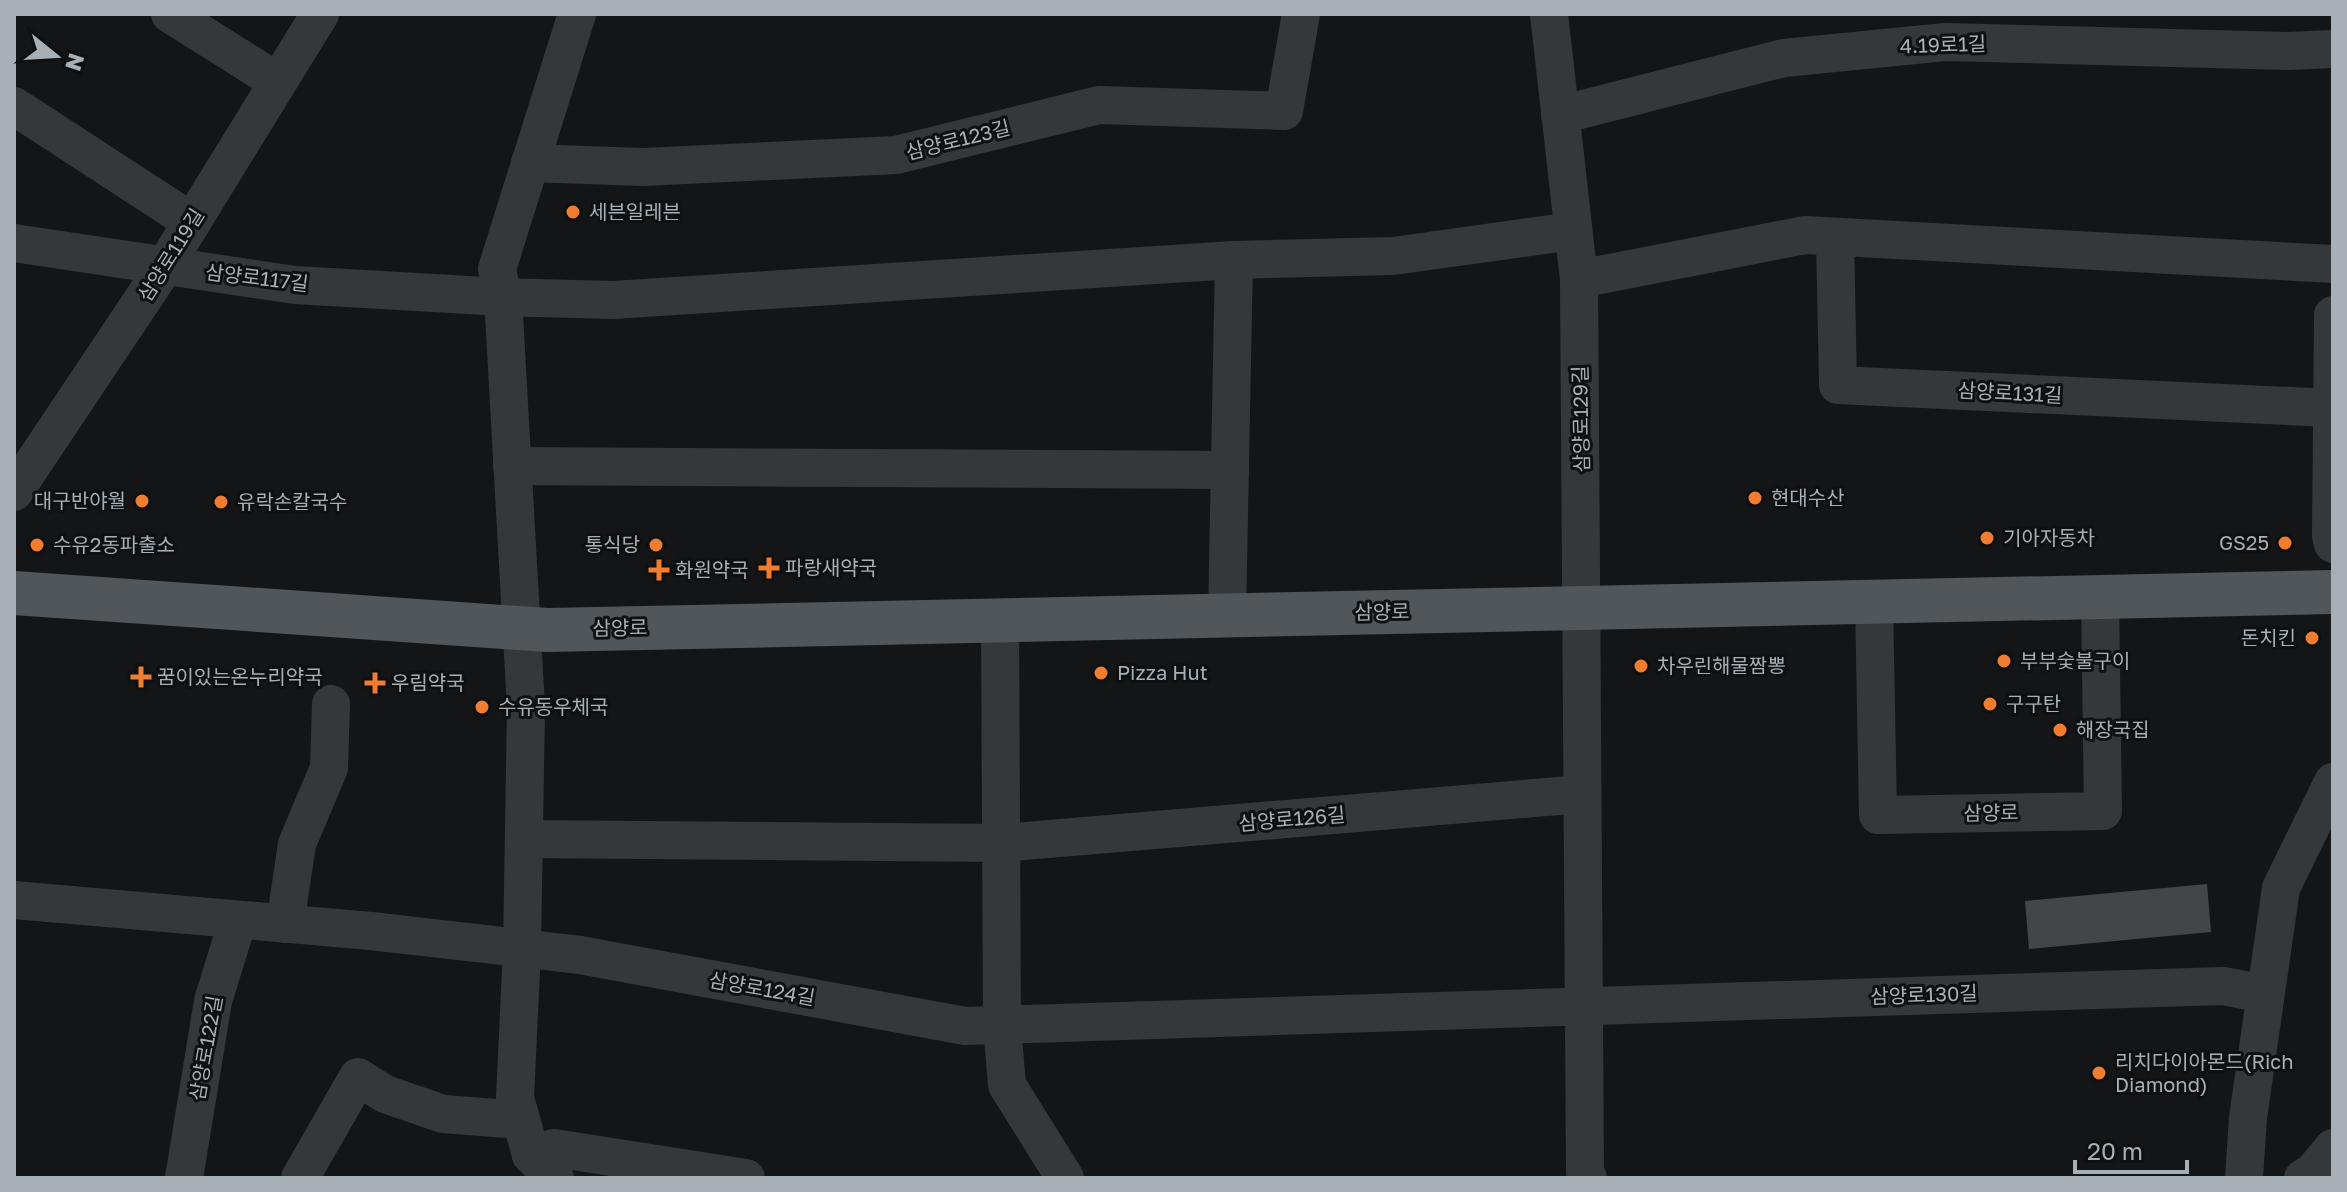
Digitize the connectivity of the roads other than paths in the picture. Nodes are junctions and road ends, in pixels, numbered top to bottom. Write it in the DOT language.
graph roads {
  1 [pos="170,14"];
  2 [pos="320,14"];
  3 [pos="577,14"];
  4 [pos="1301,14"];
  5 [pos="1549,14"];
  6 [pos="2333,49"];
  7 [pos="278,82"];
  8 [pos="14,106"];
  9 [pos="1560,115"];
  10 [pos="530,163"];
  11 [pos="192,222"];
  12 [pos="1573,231"];
  13 [pos="1835,237"];
  14 [pos="14,243"];
  15 [pos="1234,260"];
  16 [pos="2333,264"];
  17 [pos="165,266"];
  18 [pos="1579,279"];
  19 [pos="503,297"];
  20 [pos="2333,315"];
  21 [pos="2332,408"];
  22 [pos="512,466"];
  23 [pos="1230,470"];
  24 [pos="14,492"];
  25 [pos="2333,544"];
  26 [pos="2333,592"];
  27 [pos="14,593"];
  28 [pos="2100,597"];
  29 [pos="1874,602"];
  30 [pos="1581,608"];
  31 [pos="1227,616"];
  32 [pos="1000,620"];
  33 [pos="521,628"];
  34 [pos="331,704"];
  35 [pos="2333,782"];
  36 [pos="1582,794"];
  37 [pos="524,839"];
  38 [pos="1001,843"];
  39 [pos="14,900"];
  40 [pos="238,920"];
  41 [pos="285,924"];
  42 [pos="522,949"];
  43 [pos="2265,994"];
  44 [pos="1583,1006"];
  45 [pos="1002,1025"];
  46 [pos="2333,1148"];
  47 [pos="536,1151"];
  48 [pos="184,1178"];
  49 [pos="300,1178"];
  50 [pos="746,1178"];
  51 [pos="1065,1178"];
  52 [pos="1588,1178"];
  53 [pos="2244,1178"];
  54 [pos="2303,1178"];
  1 -- 7 [label="street"];
  2 -- 7 [label="street, 삼양로119길"];
  3 -- 10 [label="street"];
  4 -- 10 [label="street, 삼양로123길"];
  5 -- 9 [label="street, 삼양로129길"];
  6 -- 9 [label="street, 4.19로1길"];
  7 -- 11 [label="street, 삼양로119길"];
  8 -- 11 [label="street"];
  9 -- 12 [label="street, 삼양로129길"];
  10 -- 19 [label="street"];
  11 -- 17 [label="street, 삼양로119길"];
  12 -- 15 [label="street"];
  12 -- 18 [label="street, 삼양로129길"];
  13 -- 16 [label="street"];
  13 -- 18 [label="street"];
  13 -- 21 [label="street, 삼양로131길"];
  14 -- 17 [label="street, 삼양로117길"];
  15 -- 19 [label="street"];
  15 -- 23 [label="street"];
  17 -- 19 [label="street, 삼양로117길"];
  17 -- 24 [label="street, 삼양로119길"];
  18 -- 30 [label="street, 삼양로129길"];
  19 -- 22 [label="street"];
  20 -- 21 [label="street"];
  21 -- 25 [label="street"];
  22 -- 23 [label="street"];
  22 -- 33 [label="street"];
  23 -- 31 [label="street"];
  26 -- 28 [label="main road, 삼양로"];
  27 -- 33 [label="main road, 삼양로"];
  28 -- 29 [label="main road, 삼양로"];
  28 -- 29 [label="street, 삼양로"];
  29 -- 30 [label="main road, 삼양로"];
  30 -- 31 [label="main road, 삼양로"];
  30 -- 36 [label="street"];
  31 -- 32 [label="main road, 삼양로"];
  32 -- 33 [label="main road, 삼양로"];
  32 -- 38 [label="street"];
  33 -- 37 [label="street"];
  34 -- 41 [label="street"];
  35 -- 43 [label="street"];
  36 -- 38 [label="street, 삼양로126길"];
  36 -- 44 [label="street"];
  37 -- 38 [label="street"];
  37 -- 42 [label="street"];
  38 -- 45 [label="street"];
  39 -- 40 [label="street"];
  40 -- 41 [label="street"];
  40 -- 48 [label="street, 삼양로122길"];
  41 -- 42 [label="street"];
  42 -- 45 [label="street, 삼양로124길"];
  42 -- 47 [label="street"];
  43 -- 44 [label="street, 삼양로130길"];
  43 -- 53 [label="street"];
  44 -- 45 [label="street"];
  44 -- 52 [label="street"];
  45 -- 51 [label="street"];
  46 -- 54 [label="street"];
  47 -- 49 [label="street"];
  47 -- 50 [label="street"];
}
